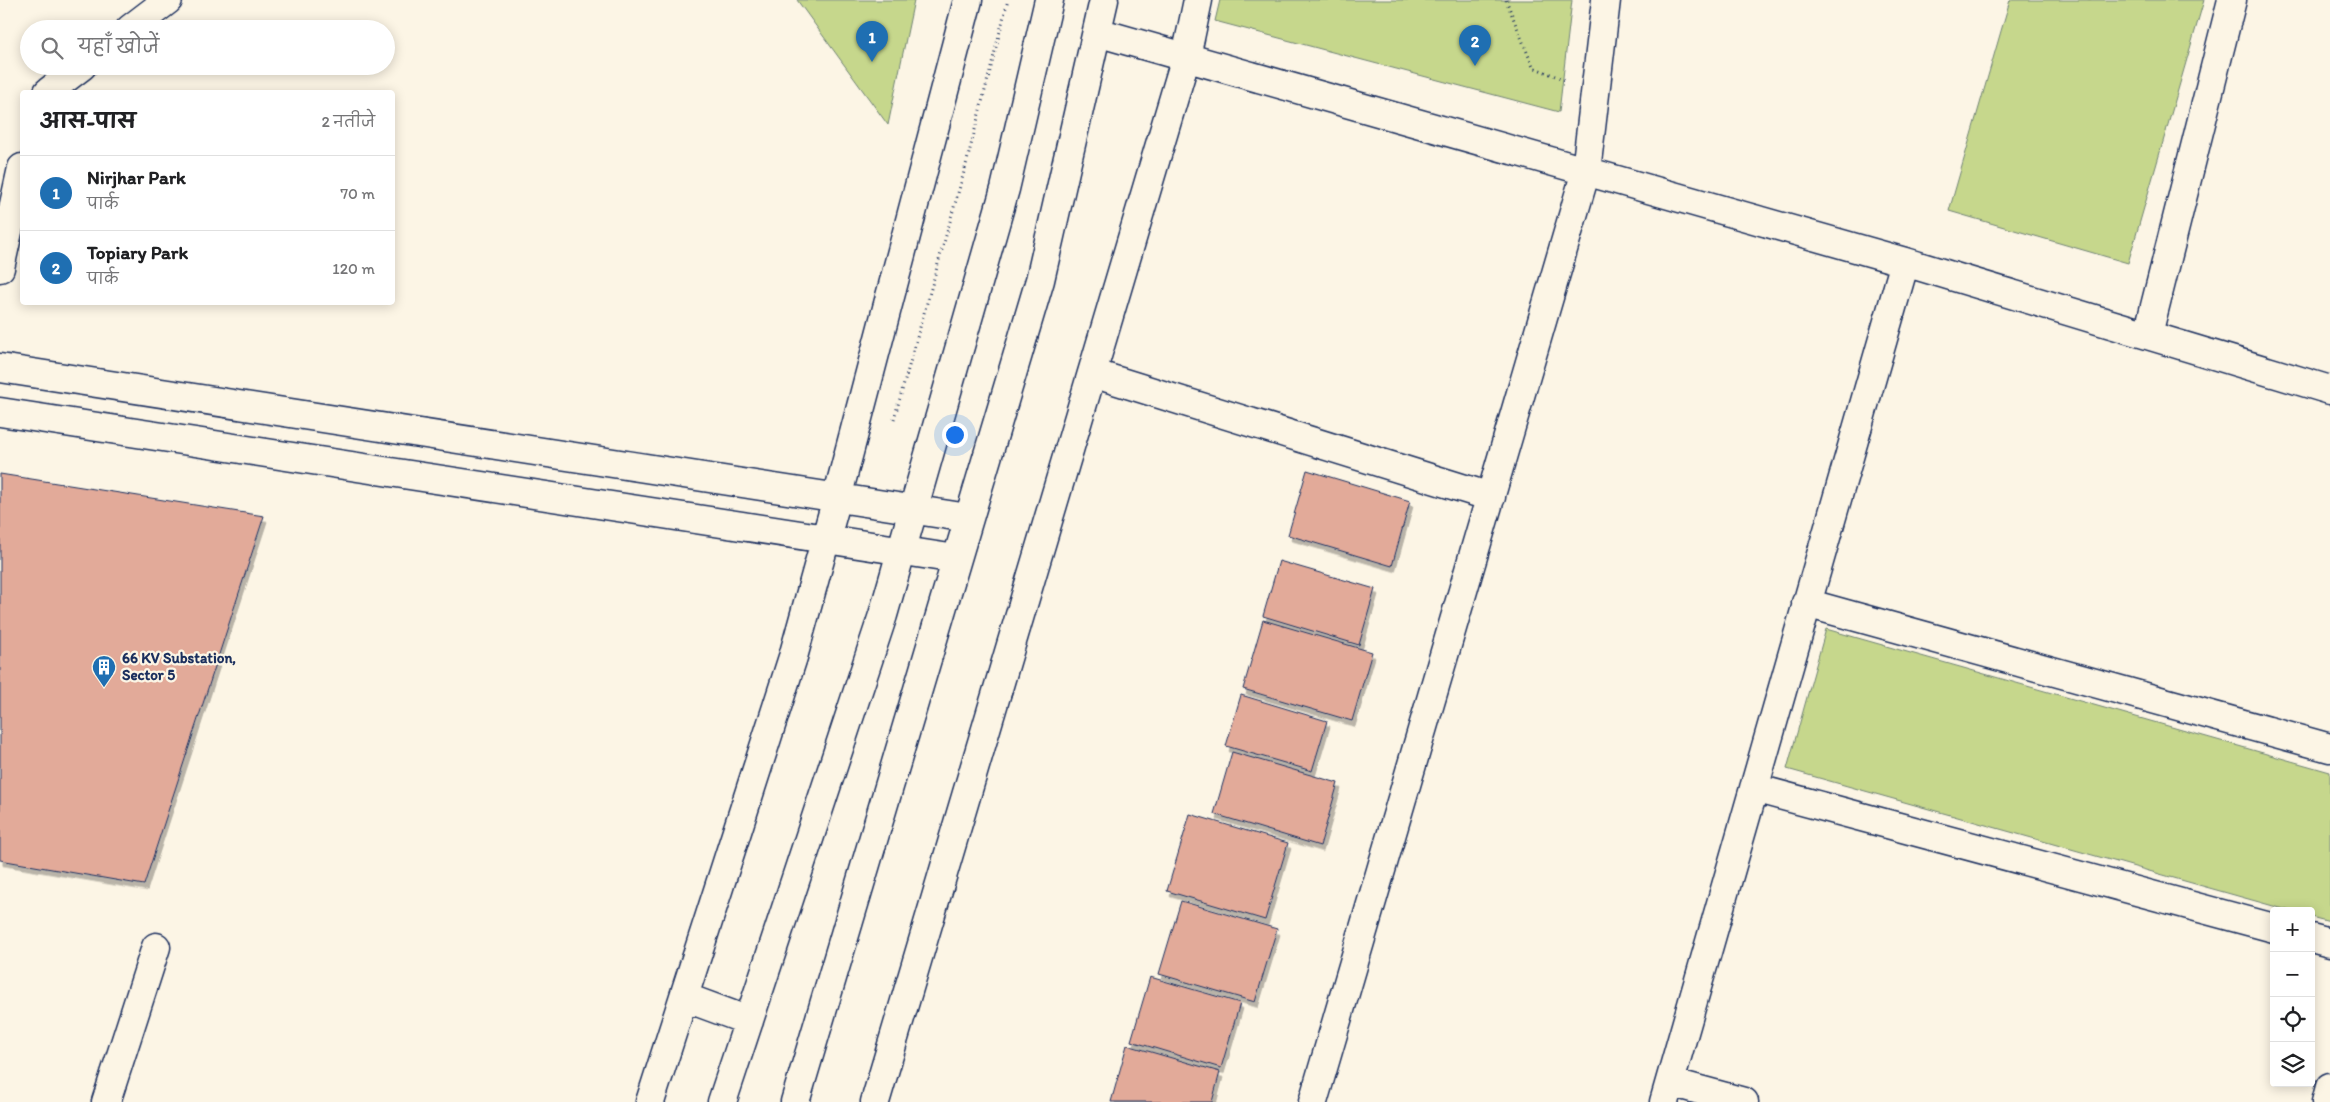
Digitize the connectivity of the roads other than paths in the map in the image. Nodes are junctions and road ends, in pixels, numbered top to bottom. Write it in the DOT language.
graph roads {
  1 [pos="168,0"];
  2 [pos="968,0"];
  3 [pos="1048,0"];
  4 [pos="1104,0"];
  5 [pos="1198,0"];
  6 [pos="1606,0"];
  7 [pos="2232,0"];
  8 [pos="142,20"];
  9 [pos="1097,32"];
  10 [pos="1186,57"];
  11 [pos="70,75"];
  12 [pos="51,90"];
  13 [pos="1586,171"];
  14 [pos="20,177"];
  15 [pos="1905,262"];
  16 [pos="0,268"];
  17 [pos="2148,334"];
  18 [pos="0,368"];
  19 [pos="1092,373"];
  20 [pos="2330,390"];
  21 [pos="0,412"];
  22 [pos="1491,496"];
  23 [pos="837,498"];
  24 [pos="913,510"];
  25 [pos="968,518"];
  26 [pos="826,538"];
  27 [pos="902,550"];
  28 [pos="956,558"];
  29 [pos="1806,603"];
  30 [pos="2330,748"];
  31 [pos="1754,788"];
  32 [pos="2270,927"];
  33 [pos="2315,939"];
  34 [pos="2330,943"];
  35 [pos="156,946"];
  36 [pos="684,997"];
  37 [pos="749,1021"];
  38 [pos="2330,1087"];
  39 [pos="1667,1092"];
  40 [pos="106,1102"];
  41 [pos="650,1102"];
  42 [pos="722,1102"];
  43 [pos="795,1102"];
  44 [pos="875,1102"];
  45 [pos="1314,1102"];
  46 [pos="1744,1102"];
  47 [pos="2326,1102"];
  1 -- 8 [label="street"];
  2 -- 23 [label="street"];
  3 -- 24 [label="street"];
  4 -- 9 [label="street"];
  5 -- 10 [label="street"];
  6 -- 13 [label="street"];
  7 -- 17 [label="street"];
  9 -- 10 [label="street"];
  9 -- 25 [label="street"];
  10 -- 13 [label="street"];
  10 -- 19 [label="street"];
  11 -- 12 [label="street"];
  13 -- 15 [label="street"];
  13 -- 22 [label="street"];
  14 -- 16 [label="street"];
  15 -- 17 [label="street"];
  15 -- 29 [label="street"];
  17 -- 20 [label="street"];
  18 -- 23 [label="street"];
  19 -- 22 [label="street"];
  19 -- 44 [label="street"];
  21 -- 26 [label="street"];
  22 -- 45 [label="street"];
  23 -- 24 [label="street"];
  23 -- 26 [label="street"];
  24 -- 25 [label="street"];
  24 -- 27 [label="street"];
  25 -- 28 [label="street"];
  26 -- 27 [label="street"];
  26 -- 36 [label="street"];
  27 -- 28 [label="street"];
  27 -- 37 [label="street"];
  28 -- 43 [label="street"];
  29 -- 30 [label="street"];
  29 -- 31 [label="street"];
  31 -- 32 [label="street"];
  31 -- 39 [label="street"];
  33 -- 34 [label="street"];
  35 -- 40 [label="street"];
  36 -- 37 [label="street"];
  36 -- 41 [label="street"];
  37 -- 42 [label="street"];
  38 -- 47 [label="street"];
  39 -- 46 [label="street"];
}
